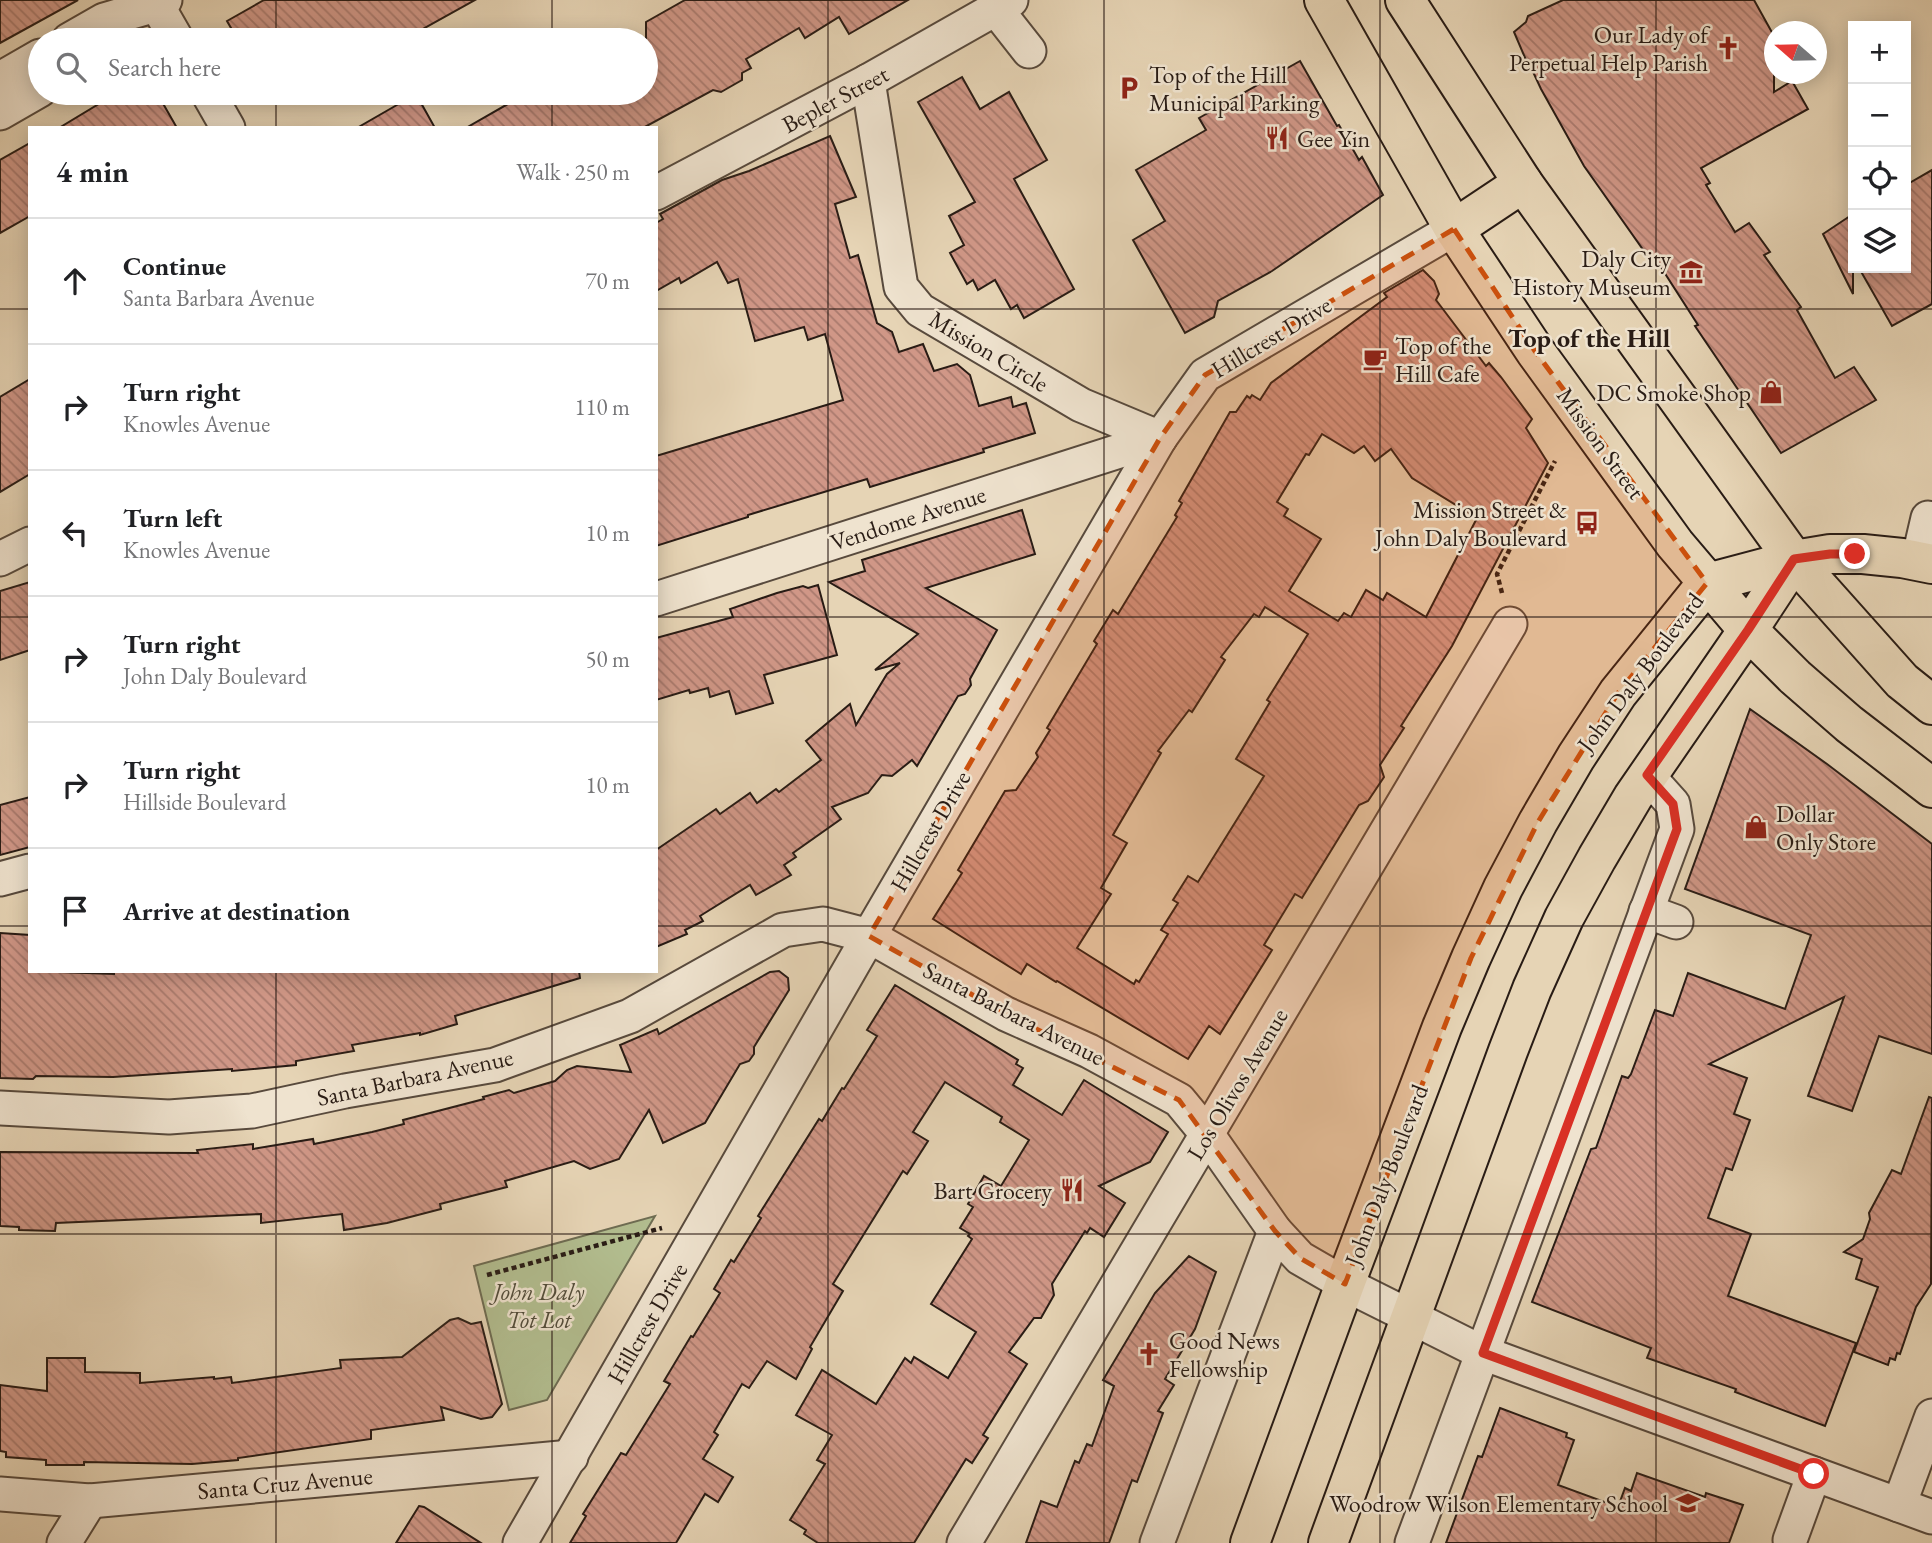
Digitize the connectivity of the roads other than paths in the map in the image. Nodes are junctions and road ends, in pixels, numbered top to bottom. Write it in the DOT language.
graph roads {
  1 [pos="1324,0"];
  2 [pos="1405,0"];
  3 [pos="1432,0"];
  4 [pos="158,2"];
  5 [pos="1004,4"];
  6 [pos="90,28"];
  7 [pos="135,28"];
  8 [pos="171,28"];
  9 [pos="1029,51"];
  10 [pos="28,63"];
  11 [pos="1455,70"];
  12 [pos="0,79"];
  13 [pos="869,82"];
  14 [pos="28,97"];
  15 [pos="215,105"];
  16 [pos="0,113"];
  17 [pos="227,126"];
  18 [pos="1522,183"];
  19 [pos="658,193"];
  20 [pos="1454,229"];
  21 [pos="1160,438"];
  22 [pos="1928,518"];
  23 [pos="28,545"];
  24 [pos="0,559"];
  25 [pos="1794,559"];
  26 [pos="1925,563"];
  27 [pos="1707,583"];
  28 [pos="658,597"];
  29 [pos="1510,624"];
  30 [pos="1748,630"];
  31 [pos="1932,705"];
  32 [pos="1647,775"];
  33 [pos="1932,788"];
  34 [pos="28,872"];
  35 [pos="0,879"];
  36 [pos="869,936"];
  37 [pos="0,1108"];
  38 [pos="1207,1134"];
  39 [pos="1275,1231"];
  40 [pos="1345,1284"];
  41 [pos="1410,1317"];
  42 [pos="1483,1353"];
  43 [pos="1932,1416"];
  44 [pos="571,1457"];
  45 [pos="1814,1474"];
  46 [pos="0,1494"];
  47 [pos="90,1501"];
  48 [pos="1899,1505"];
  49 [pos="1932,1517"];
  50 [pos="1790,1540"];
  51 [pos="64,1543"];
  52 [pos="520,1543"];
  53 [pos="964,1543"];
  54 [pos="1157,1543"];
  55 [pos="1250,1543"];
  56 [pos="1328,1543"];
  57 [pos="1412,1543"];
  1 -- 20 [label="main road, Mission Street"];
  2 -- 11 [label="main road"];
  3 -- 11 [label="main road"];
  4 -- 6 [label="street"];
  4 -- 7 [label="street"];
  4 -- 8 [label="street"];
  5 -- 9 [label="street"];
  5 -- 13 [label="street, Bepler Street"];
  10 -- 12 [label="street"];
  11 -- 18 [label="main road"];
  13 -- 19 [label="street, Bepler Street"];
  13 -- 21 [label="street, Mission Circle"];
  14 -- 16 [label="street"];
  15 -- 17 [label="street"];
  18 -- 20 [label="main road"];
  18 -- 25 [label="main road"];
  20 -- 21 [label="street, Hillcrest Drive"];
  20 -- 27 [label="main road, Mission Street"];
  21 -- 28 [label="street, Vendome Avenue"];
  21 -- 36 [label="street, Hillcrest Drive"];
  22 -- 26 [label="street"];
  23 -- 24 [label="street"];
  25 -- 26 [label="main road, John Daly Boulevard"];
  25 -- 27 [label="main road, John Daly Boulevard"];
  25 -- 30 [label="main road"];
  25 -- 31 [label="main road"];
  27 -- 30 [label="main road, Mission Street"];
  27 -- 40 [label="main road, John Daly Boulevard"];
  29 -- 38 [label="street, Los Olivos Avenue"];
  30 -- 32 [label="main road"];
  30 -- 33 [label="main road, Mission Street"];
  32 -- 41 [label="main road"];
  32 -- 42 [label="street"];
  34 -- 35 [label="street"];
  36 -- 37 [label="street, Santa Barbara Avenue"];
  36 -- 38 [label="street, Santa Barbara Avenue"];
  36 -- 44 [label="street, Hillcrest Drive"];
  38 -- 39 [label="street, Santa Barbara Avenue"];
  38 -- 53 [label="street, Los Olivos Avenue"];
  39 -- 40 [label="street, Santa Barbara Avenue"];
  39 -- 54 [label="street"];
  40 -- 41 [label="street, Santa Barbara Avenue"];
  40 -- 55 [label="main road, John Daly Boulevard"];
  41 -- 42 [label="street, Santa Barbara Avenue"];
  41 -- 56 [label="main road"];
  42 -- 45 [label="street, Santa Barbara Avenue"];
  42 -- 57 [label="street"];
  43 -- 48 [label="street"];
  44 -- 47 [label="street, Santa Cruz Avenue"];
  44 -- 52 [label="street, Hillcrest Drive"];
  45 -- 48 [label="street, Santa Barbara Avenue"];
  45 -- 50 [label="street"];
  46 -- 47 [label="street, Santa Cruz Avenue"];
  47 -- 51 [label="street"];
  48 -- 49 [label="street, Santa Barbara Avenue"];
}
